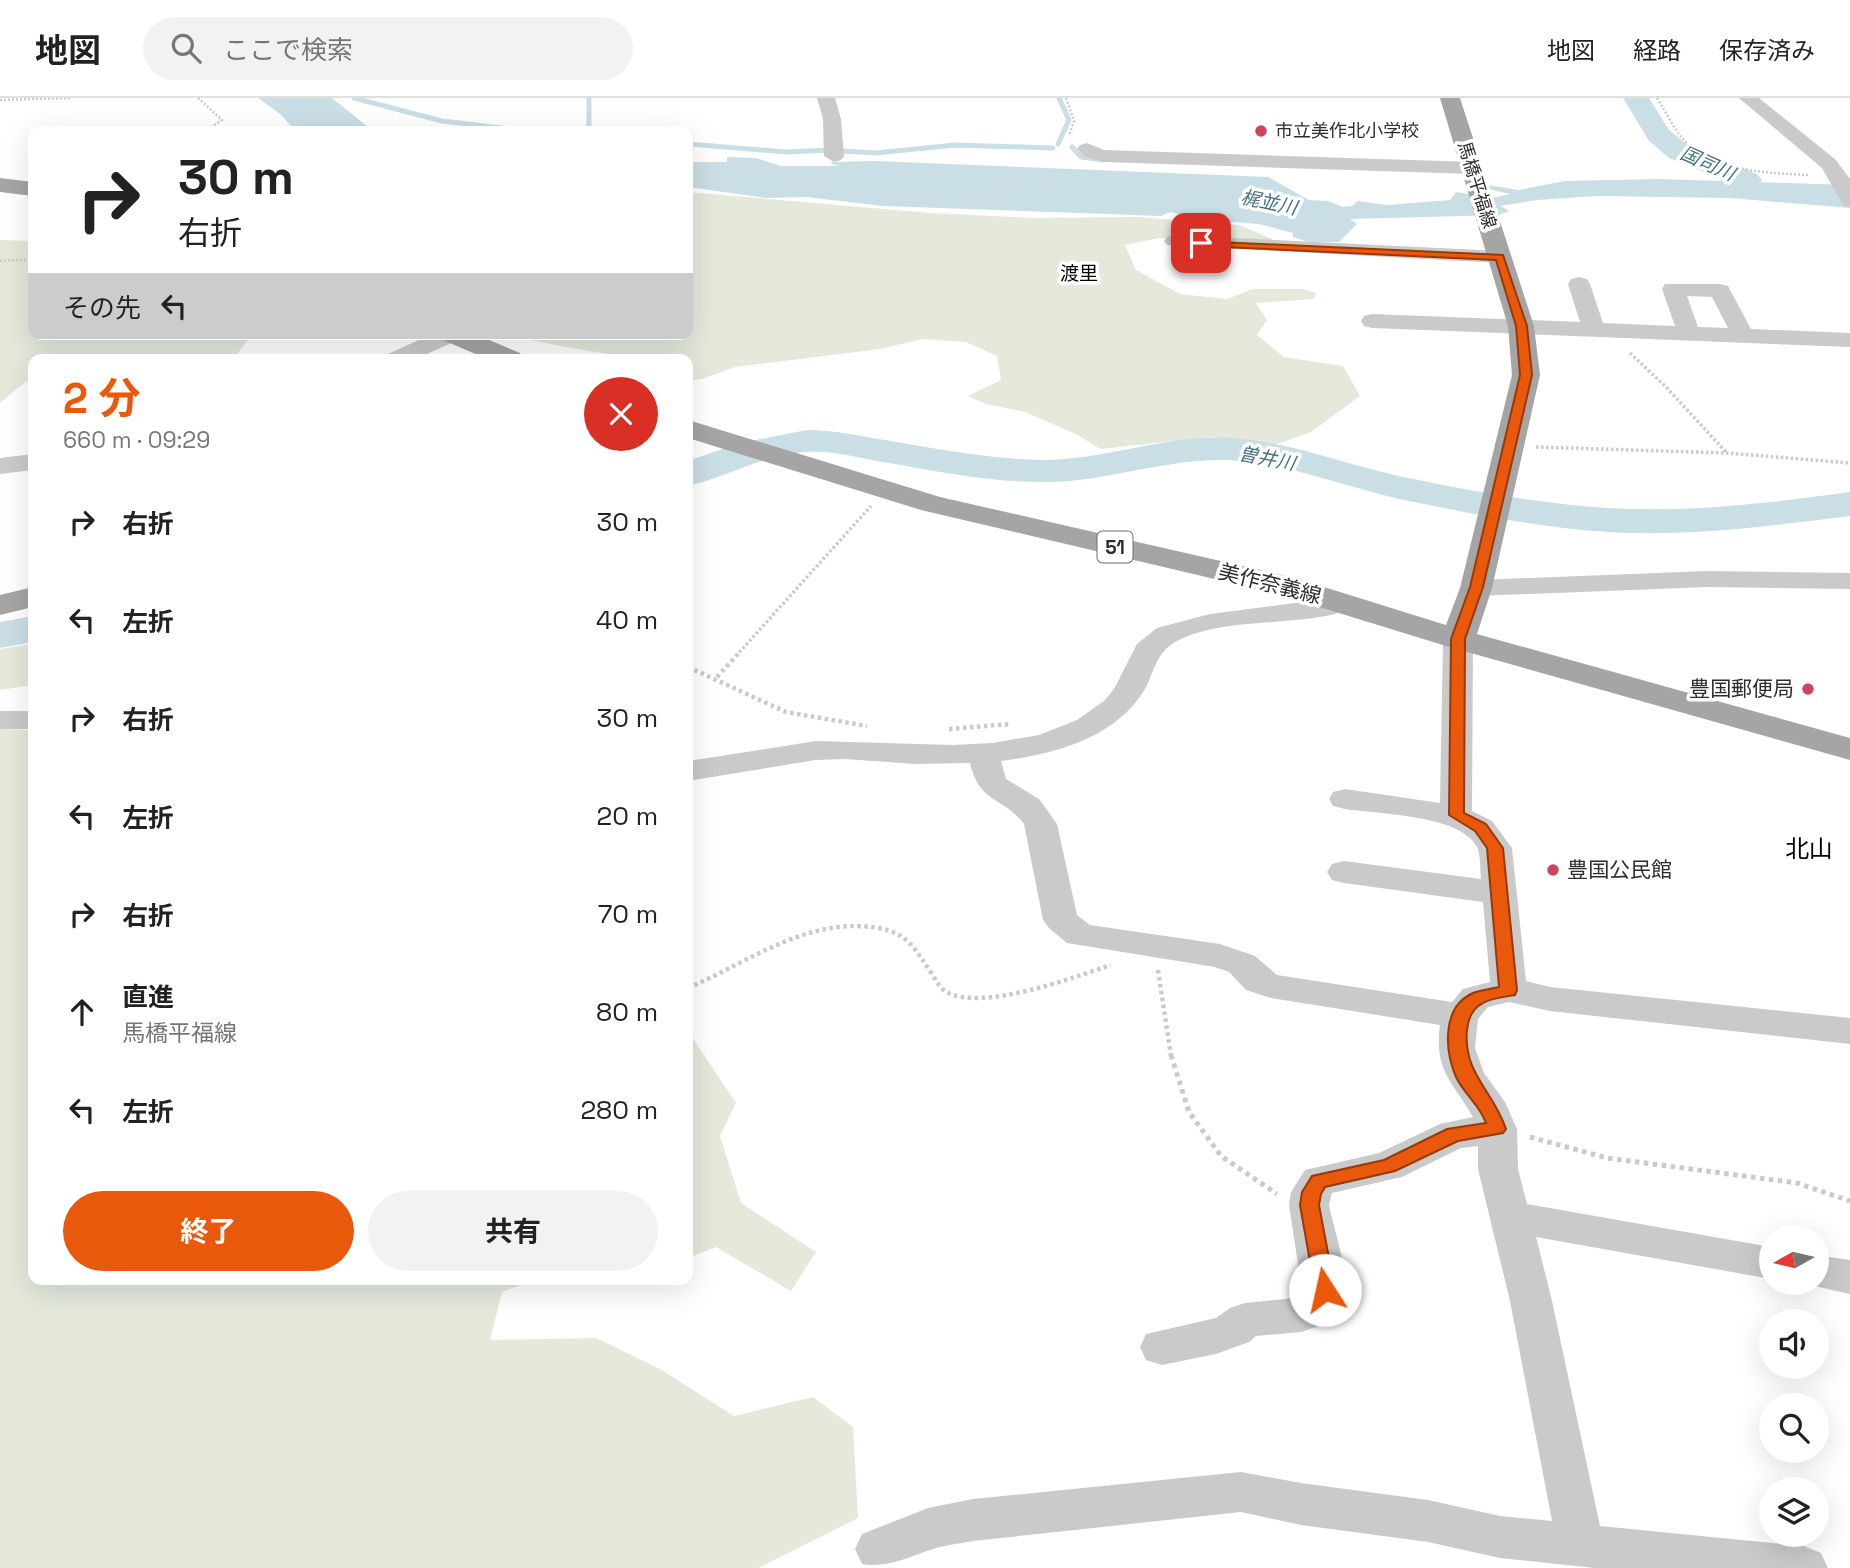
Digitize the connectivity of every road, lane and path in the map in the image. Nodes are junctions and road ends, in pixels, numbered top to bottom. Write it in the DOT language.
graph roads {
  1 [pos="72,98"];
  2 [pos="198,98"];
  3 [pos="825,98"];
  4 [pos="1066,98"];
  5 [pos="1450,98"];
  6 [pos="1657,98"];
  7 [pos="1748,98"];
  8 [pos="0,100"];
  9 [pos="213,126"];
  10 [pos="1065,142"];
  11 [pos="1087,149"];
  12 [pos="834,156"];
  13 [pos="1473,169"];
  14 [pos="1840,178"];
  15 [pos="0,186"];
  16 [pos="28,189"];
  17 [pos="1850,201"];
  18 [pos="1174,241"];
  19 [pos="1499,256"];
  20 [pos="28,259"];
  21 [pos="0,261"];
  22 [pos="1579,284"];
  23 [pos="1372,321"];
  24 [pos="1521,326"];
  25 [pos="1601,330"];
  26 [pos="1689,333"];
  27 [pos="1743,336"];
  28 [pos="439,340"];
  29 [pos="466,340"];
  30 [pos="1850,340"];
  31 [pos="407,354"];
  32 [pos="498,354"];
  33 [pos="693,436"];
  34 [pos="1510,446"];
  35 [pos="1727,453"];
  36 [pos="28,463"];
  37 [pos="1850,463"];
  38 [pos="0,466"];
  39 [pos="888,491"];
  40 [pos="1850,581"];
  41 [pos="1476,587"];
  42 [pos="28,598"];
  43 [pos="1338,602"];
  44 [pos="0,605"];
  45 [pos="1458,639"];
  46 [pos="693,669"];
  47 [pos="717,677"];
  48 [pos="0,720"];
  49 [pos="28,720"];
  50 [pos="1019,723"];
  51 [pos="872,727"];
  52 [pos="939,730"];
  53 [pos="1850,750"];
  54 [pos="983,751"];
  55 [pos="693,770"];
  56 [pos="1345,799"];
  57 [pos="1457,815"];
  58 [pos="1345,872"];
  59 [pos="1500,892"];
  60 [pos="1154,946"];
  61 [pos="693,985"];
  62 [pos="1508,990"];
  63 [pos="1460,1016"];
  64 [pos="1850,1031"];
  65 [pos="1497,1129"];
  66 [pos="1850,1201"];
  67 [pos="1309,1205"];
  68 [pos="1510,1218"];
  69 [pos="1759,1261"];
  70 [pos="1829,1273"];
  71 [pos="1850,1277"];
  72 [pos="1162,1347"];
  73 [pos="1580,1544"];
  74 [pos="878,1549"];
  75 [pos="1804,1568"];
  1 -- 8 [label="path"];
  2 -- 9 [label="path"];
  3 -- 12 [label="street"];
  4 -- 10 [label="path"];
  5 -- 13 [label="main road, 馬橋平福線"];
  6 -- 14 [label="path"];
  7 -- 14 [label="street"];
  11 -- 13 [label="street"];
  13 -- 19 [label="main road, 馬橋平福線"];
  14 -- 17 [label="street"];
  15 -- 16 [label="main road"];
  18 -- 19 [label="street"];
  19 -- 24 [label="main road, 馬橋平福線"];
  20 -- 21 [label="path"];
  22 -- 25 [label="street"];
  23 -- 24 [label="street"];
  24 -- 25 [label="street"];
  24 -- 34 [label="main road, 馬橋平福線"];
  25 -- 26 [label="street"];
  25 -- 35 [label="path"];
  26 -- 27 [label="street"];
  26 -- 27 [label="street"];
  27 -- 30 [label="street"];
  28 -- 31 [label="street"];
  29 -- 32 [label="main road"];
  33 -- 39 [label="main road, 美作奈義線 / 51"];
  34 -- 35 [label="path"];
  34 -- 41 [label="main road, 馬橋平福線"];
  35 -- 37 [label="path"];
  36 -- 38 [label="street"];
  39 -- 43 [label="main road, 美作奈義線 / 51"];
  39 -- 47 [label="path"];
  40 -- 41 [label="street"];
  41 -- 45 [label="main road, 馬橋平福線"];
  42 -- 44 [label="main road"];
  43 -- 45 [label="main road, 美作奈義線 / 51"];
  43 -- 54 [label="street"];
  45 -- 53 [label="main road, 美作奈義線 / 51"];
  45 -- 57 [label="street"];
  46 -- 47 [label="path"];
  47 -- 51 [label="path"];
  48 -- 49 [label="street"];
  50 -- 52 [label="path"];
  54 -- 55 [label="street"];
  54 -- 60 [label="street"];
  56 -- 57 [label="street"];
  57 -- 59 [label="street"];
  58 -- 59 [label="street"];
  59 -- 62 [label="street"];
  60 -- 61 [label="path"];
  60 -- 63 [label="street"];
  60 -- 67 [label="path"];
  62 -- 63 [label="street"];
  62 -- 64 [label="street"];
  63 -- 65 [label="street"];
  65 -- 66 [label="path"];
  65 -- 67 [label="street"];
  65 -- 68 [label="street"];
  67 -- 72 [label="street"];
  68 -- 69 [label="street"];
  68 -- 73 [label="street"];
  70 -- 71 [label="street"];
  73 -- 74 [label="street"];
  73 -- 75 [label="street"];
}
